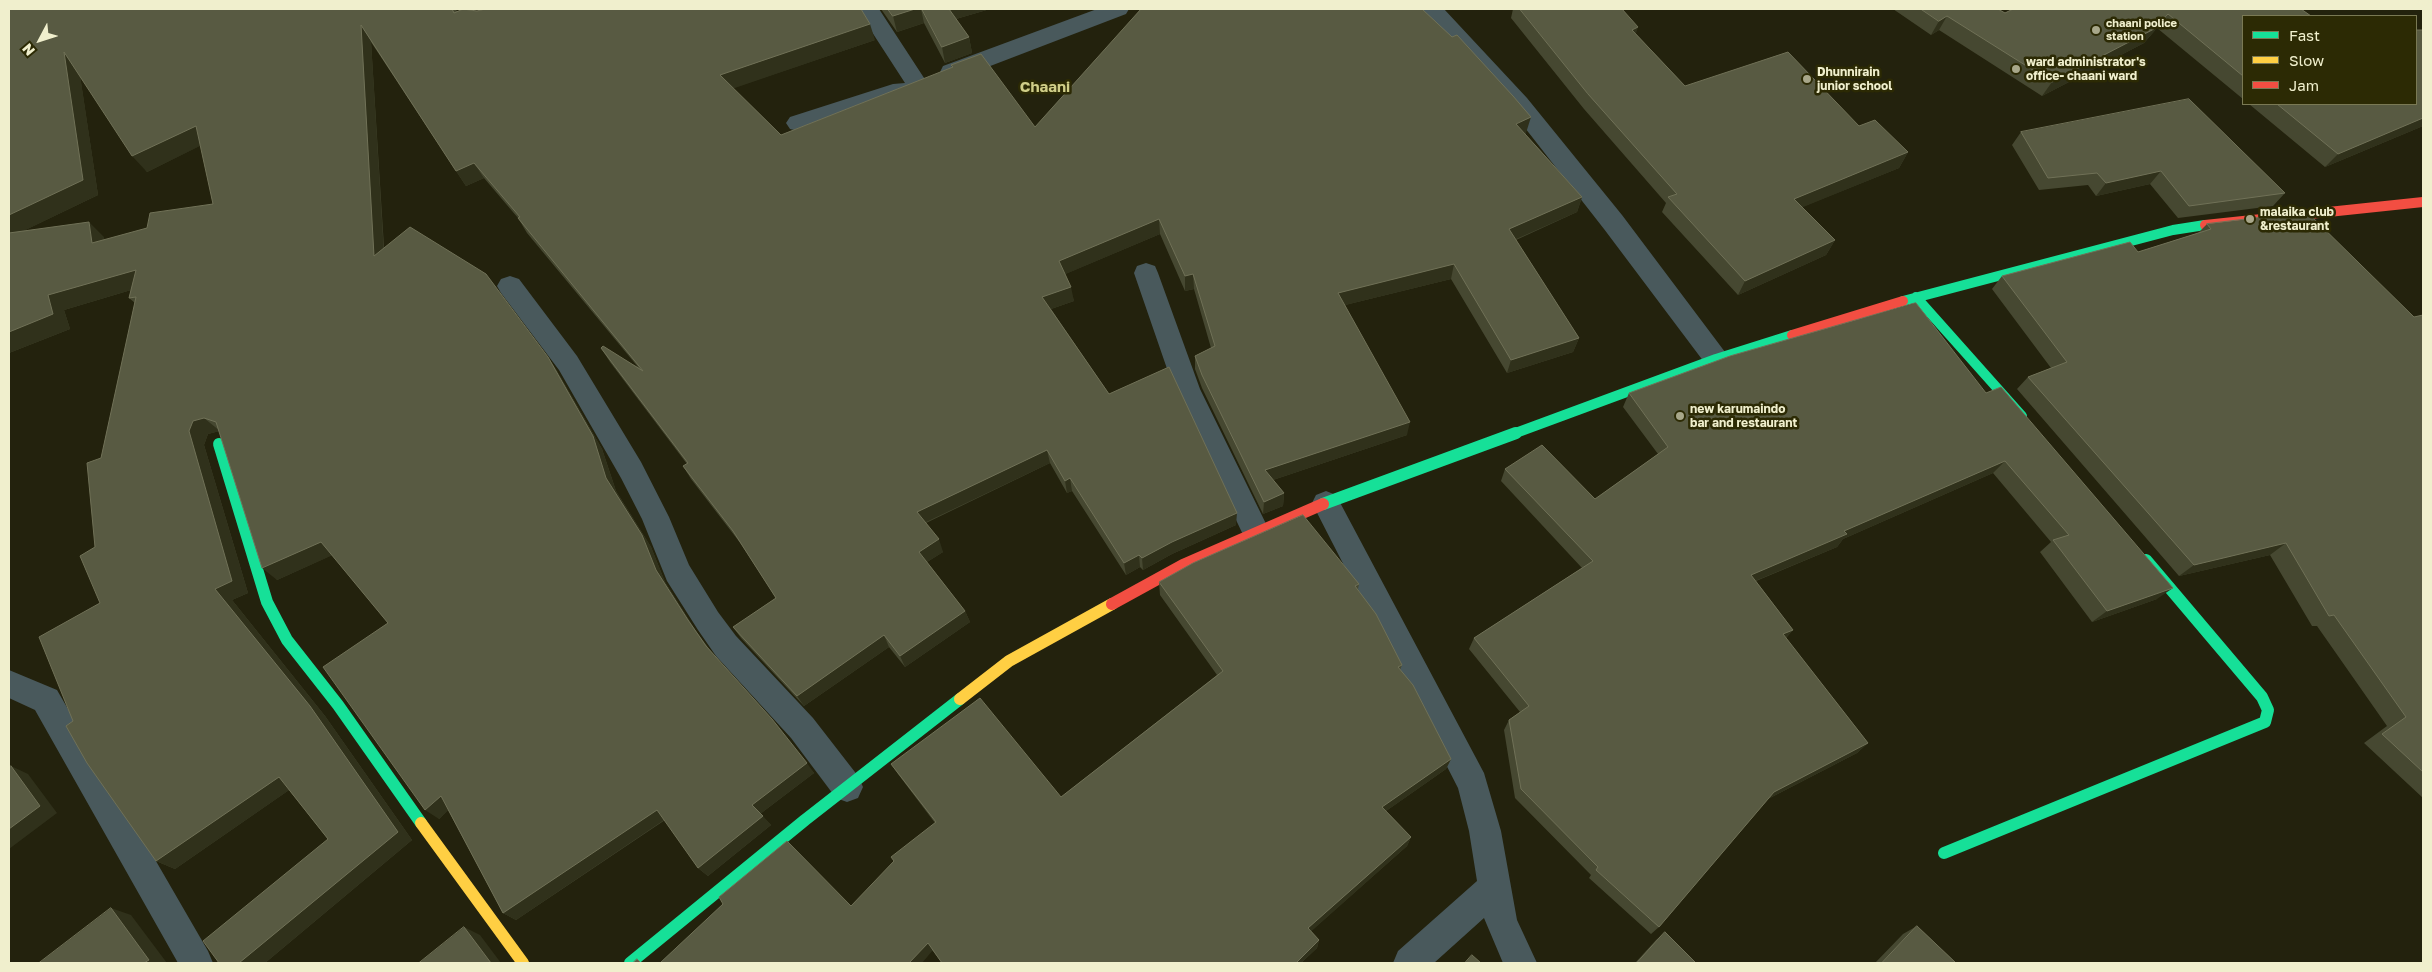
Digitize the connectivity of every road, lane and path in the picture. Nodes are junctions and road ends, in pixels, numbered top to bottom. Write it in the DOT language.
graph roads {
  1 [pos="868,9"];
  2 [pos="1118,9"];
  3 [pos="1432,9"];
  4 [pos="917,84"];
  5 [pos="798,123"];
  6 [pos="2423,202"];
  7 [pos="1146,273"];
  8 [pos="510,286"];
  9 [pos="1916,297"];
  10 [pos="1716,359"];
  11 [pos="2028,424"];
  12 [pos="219,444"];
  13 [pos="1326,503"];
  14 [pos="1256,532"];
  15 [pos="2139,553"];
  16 [pos="9,684"];
  17 [pos="847,787"];
  18 [pos="1944,852"];
  19 [pos="1494,887"];
  20 [pos="196,963"];
  21 [pos="522,963"];
  22 [pos="630,963"];
  23 [pos="1410,963"];
  24 [pos="1520,963"];
  1 -- 4 [label="street"];
  2 -- 4 [label="street"];
  3 -- 10 [label="street"];
  4 -- 5 [label="street"];
  6 -- 9 [label="street"];
  7 -- 14 [label="street"];
  8 -- 17 [label="street"];
  9 -- 10 [label="street"];
  9 -- 11 [label="street"];
  10 -- 13 [label="street"];
  12 -- 21 [label="street"];
  13 -- 14 [label="street"];
  13 -- 19 [label="street"];
  14 -- 17 [label="street"];
  15 -- 18 [label="street"];
  16 -- 20 [label="street"];
  17 -- 22 [label="street"];
  19 -- 23 [label="street"];
  19 -- 24 [label="street"];
}
